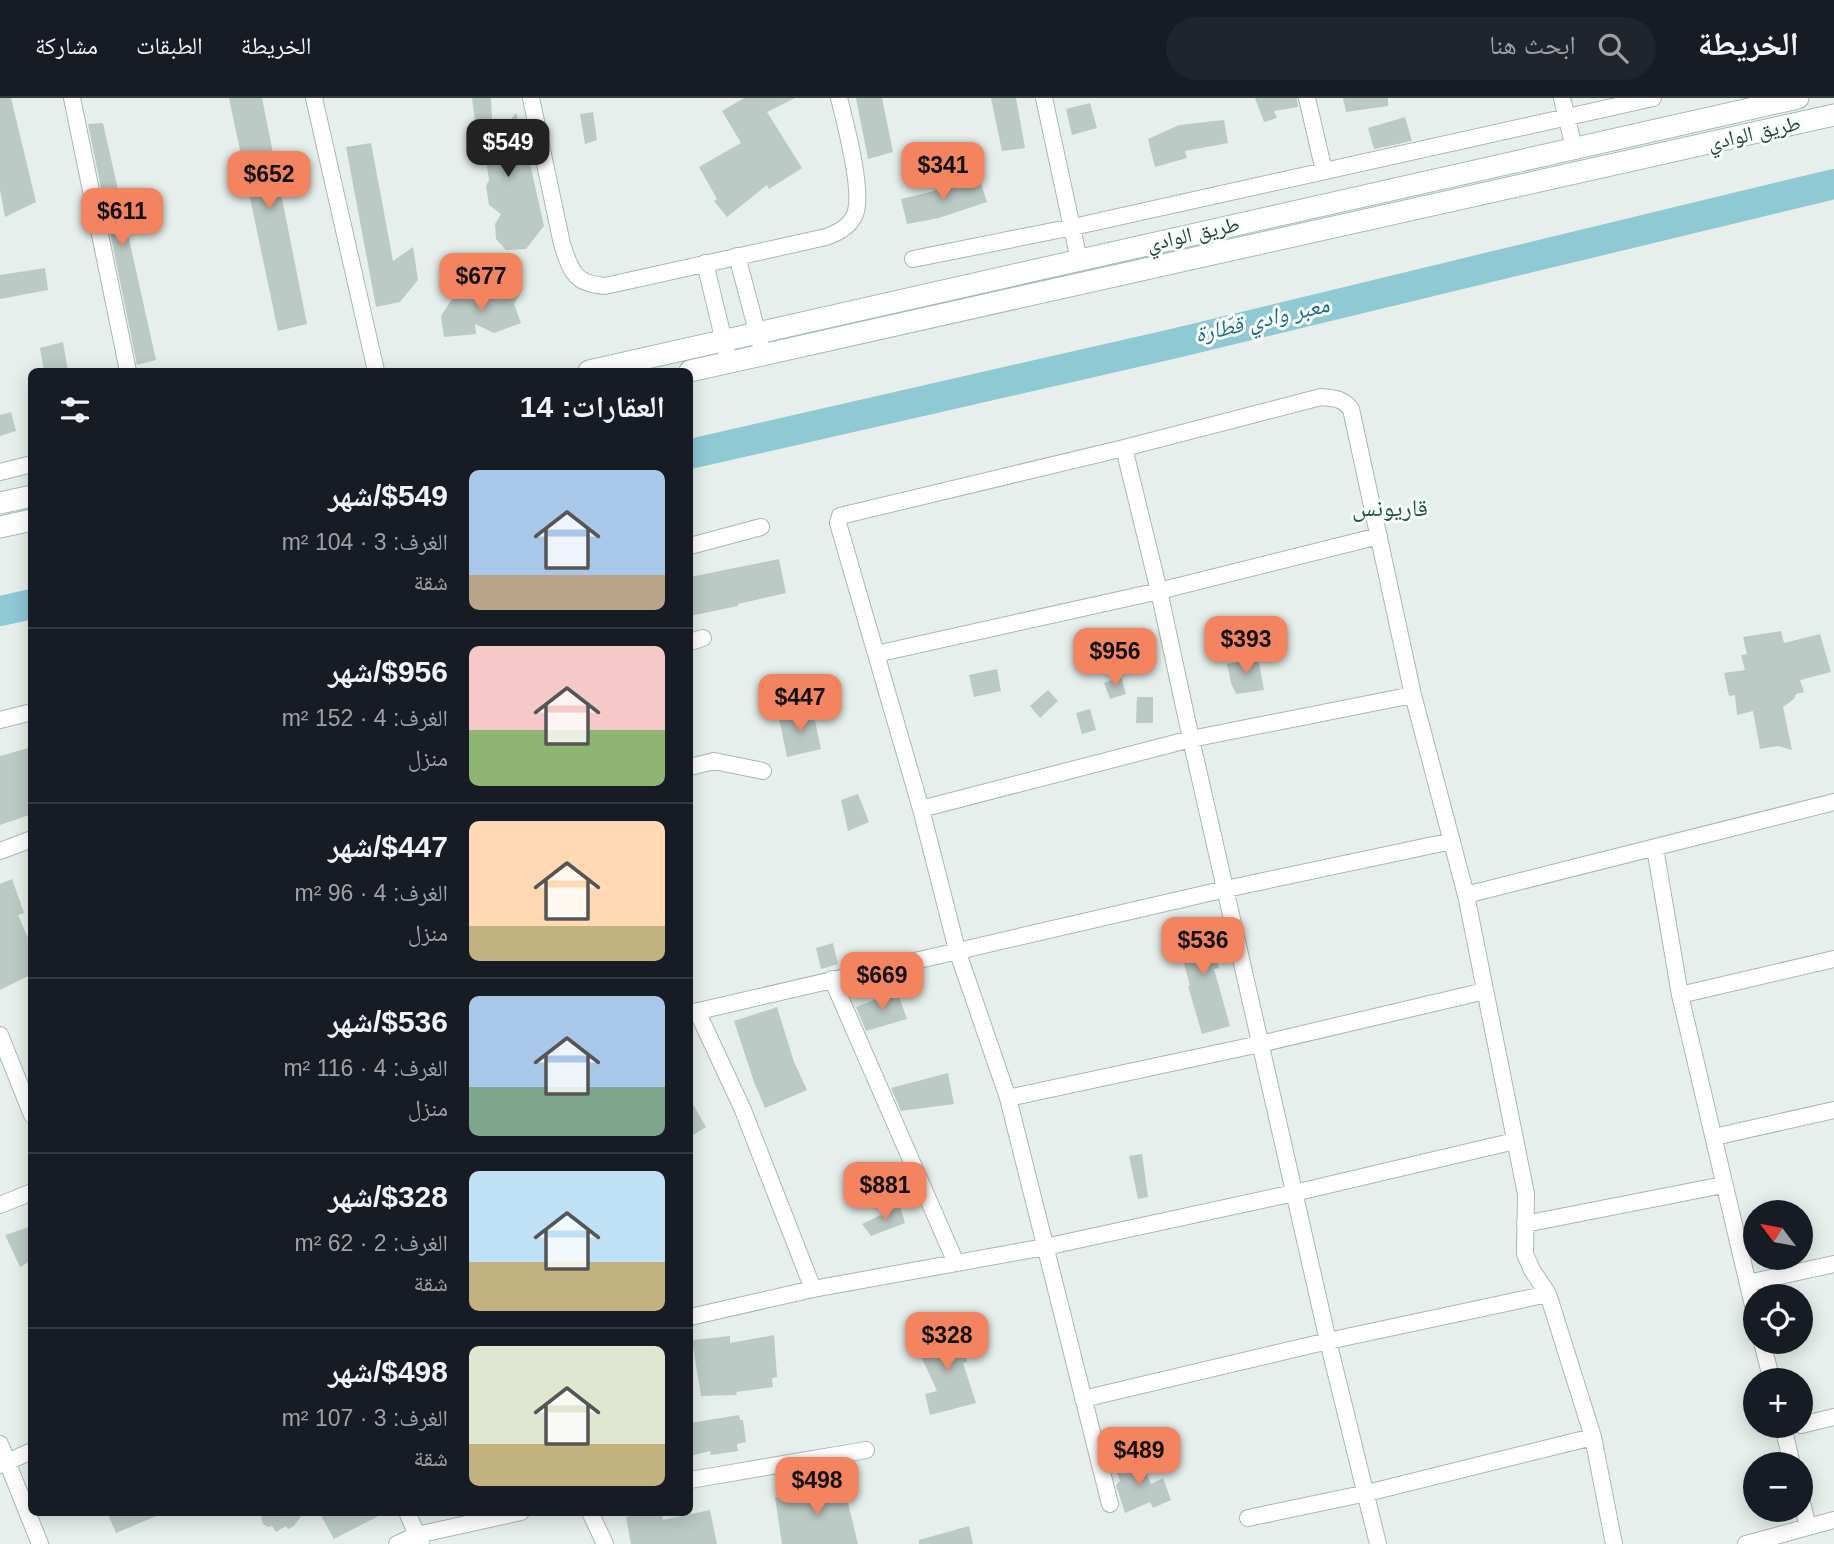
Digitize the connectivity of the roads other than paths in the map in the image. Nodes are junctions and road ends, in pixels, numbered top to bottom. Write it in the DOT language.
graph roads {
  1 [pos="72,98"];
  2 [pos="314,98"];
  3 [pos="531,98"];
  4 [pos="839,98"];
  5 [pos="1044,98"];
  6 [pos="1307,98"];
  7 [pos="1562,98"];
  8 [pos="1653,98"];
  9 [pos="1791,100"];
  10 [pos="1834,115"];
  11 [pos="1567,118"];
  12 [pos="1790,125"];
  13 [pos="1574,148"];
  14 [pos="1324,171"];
  15 [pos="1304,209"];
  16 [pos="1073,228"];
  17 [pos="1309,232"];
  18 [pos="737,256"];
  19 [pos="912,258"];
  20 [pos="1079,260"];
  21 [pos="705,263"];
  22 [pos="757,332"];
  23 [pos="724,340"];
  24 [pos="763,354"];
  25 [pos="729,362"];
  26 [pos="127,368"];
  27 [pos="375,368"];
  28 [pos="602,368"];
  29 [pos="693,370"];
  30 [pos="1124,448"];
  31 [pos="28,465"];
  32 [pos="0,472"];
  33 [pos="28,497"];
  34 [pos="0,503"];
  35 [pos="28,521"];
  36 [pos="0,527"];
  37 [pos="761,527"];
  38 [pos="1379,536"];
  39 [pos="693,545"];
  40 [pos="1159,591"];
  41 [pos="876,654"];
  42 [pos="1413,695"];
  43 [pos="28,713"];
  44 [pos="0,720"];
  45 [pos="1191,739"];
  46 [pos="693,766"];
  47 [pos="763,771"];
  48 [pos="1834,802"];
  49 [pos="921,809"];
  50 [pos="28,840"];
  51 [pos="1452,841"];
  52 [pos="1655,848"];
  53 [pos="0,850"];
  54 [pos="1226,889"];
  55 [pos="1466,895"];
  56 [pos="957,950"];
  57 [pos="1834,959"];
  58 [pos="832,979"];
  59 [pos="1485,991"];
  60 [pos="1680,995"];
  61 [pos="693,1012"];
  62 [pos="0,1035"];
  63 [pos="1260,1044"];
  64 [pos="1008,1098"];
  65 [pos="28,1105"];
  66 [pos="1834,1110"];
  67 [pos="1714,1137"];
  68 [pos="1515,1141"];
  69 [pos="1723,1185"];
  70 [pos="1294,1193"];
  71 [pos="28,1194"];
  72 [pos="0,1205"];
  73 [pos="1525,1224"];
  74 [pos="1045,1247"];
  75 [pos="956,1263"];
  76 [pos="1834,1264"];
  77 [pos="1748,1283"];
  78 [pos="813,1289"];
  79 [pos="1548,1294"];
  80 [pos="693,1316"];
  81 [pos="1328,1341"];
  82 [pos="1083,1399"];
  83 [pos="1834,1417"];
  84 [pos="1813,1422"];
  85 [pos="1593,1437"];
  86 [pos="0,1444"];
  87 [pos="866,1450"];
  88 [pos="28,1453"];
  89 [pos="3,1463"];
  90 [pos="693,1479"];
  91 [pos="1367,1493"];
  92 [pos="1110,1504"];
  93 [pos="409,1516"];
  94 [pos="506,1516"];
  95 [pos="592,1516"];
  96 [pos="1248,1518"];
  97 [pos="1834,1520"];
  98 [pos="1807,1522"];
  99 [pos="1808,1527"];
  100 [pos="419,1540"];
  101 [pos="40,1544"];
  102 [pos="397,1544"];
  103 [pos="605,1544"];
  104 [pos="1378,1544"];
  105 [pos="1614,1544"];
  106 [pos="1746,1544"];
  1 -- 26 [label="street"];
  2 -- 27 [label="street"];
  3 -- 21 [label="street"];
  4 -- 18 [label="street"];
  5 -- 16 [label="street"];
  6 -- 14 [label="street"];
  7 -- 11 [label="street"];
  8 -- 11 [label="street"];
  9 -- 12 [label="main road"];
  9 -- 13 [label="main road, طريق الوادي"];
  10 -- 12 [label="main road, طريق الوادي"];
  11 -- 13 [label="street"];
  11 -- 14 [label="street"];
  12 -- 17 [label="main road, طريق الوادي"];
  13 -- 15 [label="main road, طريق الوادي"];
  14 -- 16 [label="street"];
  15 -- 17 [label="main road"];
  15 -- 20 [label="main road, طريق الوادي"];
  16 -- 19 [label="street"];
  16 -- 20 [label="street"];
  17 -- 24 [label="main road, طريق الوادي"];
  18 -- 21 [label="street"];
  18 -- 22 [label="street"];
  20 -- 22 [label="main road, طريق الوادي"];
  21 -- 23 [label="street"];
  22 -- 23 [label="main road, طريق الوادي"];
  22 -- 24 [label="street"];
  23 -- 25 [label="street"];
  23 -- 28 [label="main road, طريق الوادي"];
  24 -- 25 [label="main road, طريق الوادي"];
  25 -- 29 [label="main road, طريق الوادي"];
  30 -- 38 [label="street"];
  30 -- 40 [label="street"];
  30 -- 41 [label="street"];
  31 -- 32 [label="street"];
  33 -- 34 [label="main road"];
  35 -- 36 [label="main road"];
  37 -- 39 [label="street"];
  38 -- 40 [label="street"];
  38 -- 42 [label="street"];
  40 -- 41 [label="street"];
  40 -- 45 [label="street"];
  41 -- 49 [label="street"];
  42 -- 45 [label="street"];
  42 -- 51 [label="street"];
  43 -- 44 [label="street"];
  45 -- 49 [label="street"];
  45 -- 54 [label="street"];
  46 -- 47 [label="street"];
  48 -- 52 [label="street"];
  49 -- 56 [label="street"];
  50 -- 53 [label="street"];
  51 -- 54 [label="street"];
  51 -- 55 [label="street"];
  52 -- 55 [label="street"];
  52 -- 60 [label="street"];
  54 -- 56 [label="street"];
  54 -- 63 [label="street"];
  55 -- 59 [label="street"];
  56 -- 58 [label="street"];
  56 -- 64 [label="street"];
  57 -- 60 [label="street"];
  58 -- 61 [label="street"];
  58 -- 75 [label="street"];
  59 -- 63 [label="street"];
  59 -- 68 [label="street"];
  60 -- 67 [label="street"];
  61 -- 78 [label="street"];
  62 -- 65 [label="street"];
  63 -- 64 [label="street"];
  63 -- 70 [label="street"];
  64 -- 74 [label="street"];
  66 -- 67 [label="street"];
  67 -- 69 [label="street"];
  68 -- 70 [label="street"];
  68 -- 73 [label="street"];
  69 -- 73 [label="street"];
  69 -- 77 [label="street"];
  70 -- 74 [label="street"];
  70 -- 81 [label="street"];
  71 -- 72 [label="street"];
  73 -- 79 [label="street"];
  74 -- 75 [label="street"];
  74 -- 82 [label="street"];
  75 -- 78 [label="street"];
  76 -- 77 [label="street"];
  78 -- 80 [label="street"];
  79 -- 81 [label="street"];
  79 -- 85 [label="street"];
  81 -- 82 [label="street"];
  81 -- 91 [label="street"];
  82 -- 92 [label="street"];
  83 -- 84 [label="street"];
  85 -- 91 [label="street"];
  85 -- 105 [label="street"];
  86 -- 89 [label="street"];
  87 -- 90 [label="street"];
  88 -- 89 [label="street"];
  89 -- 101 [label="street"];
  91 -- 96 [label="street"];
  91 -- 104 [label="street"];
  93 -- 100 [label="street"];
  94 -- 100 [label="street"];
  95 -- 103 [label="street"];
  97 -- 99 [label="street"];
  98 -- 99 [label="street"];
  99 -- 106 [label="street"];
  100 -- 102 [label="street"];
}
